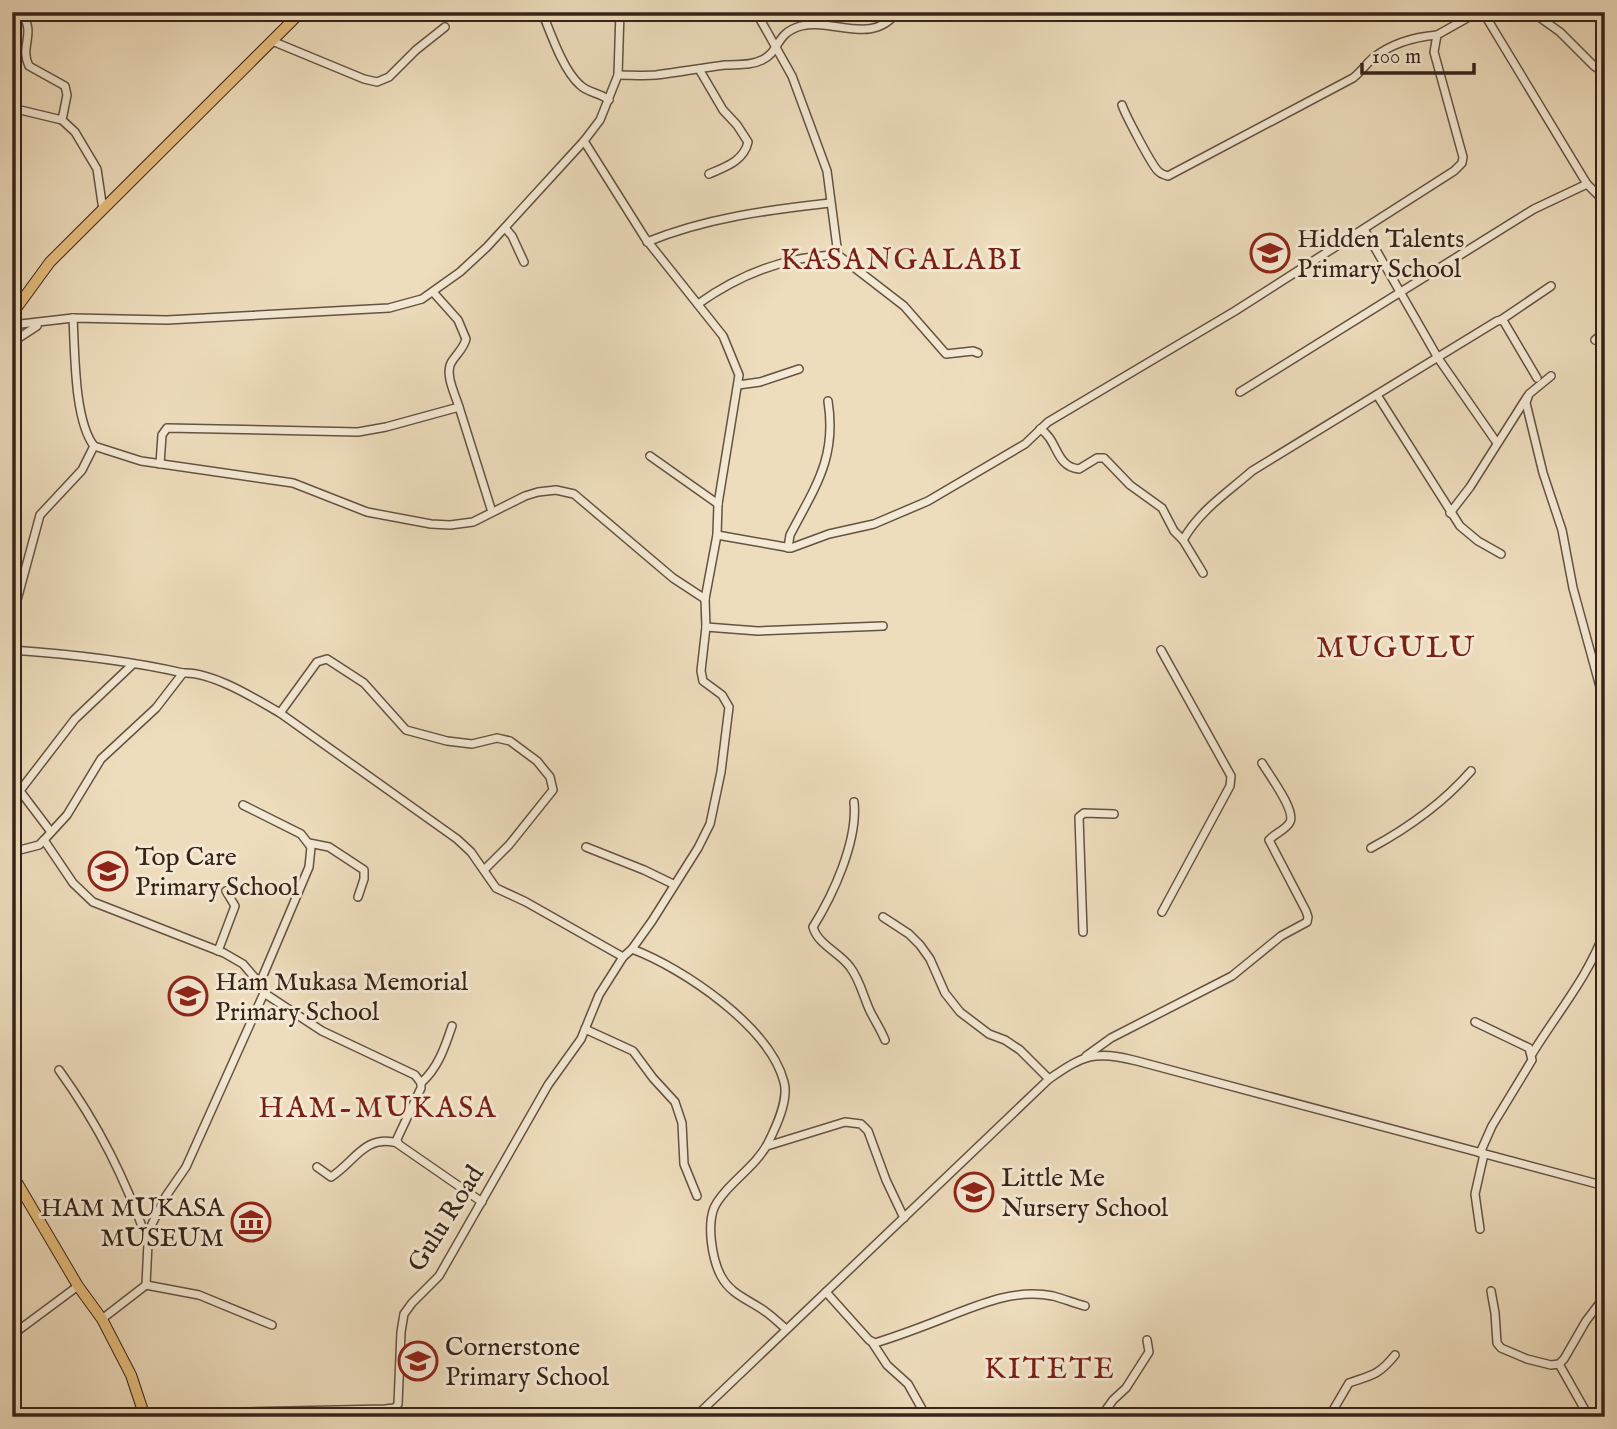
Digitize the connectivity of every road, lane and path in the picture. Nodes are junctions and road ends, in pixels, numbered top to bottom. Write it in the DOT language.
graph roads {
  1 [pos="21,12"];
  2 [pos="301,12"];
  3 [pos="542,12"];
  4 [pos="620,12"];
  5 [pos="756,12"];
  6 [pos="897,12"];
  7 [pos="1478,12"];
  8 [pos="1483,12"];
  9 [pos="1532,12"];
  10 [pos="445,27"];
  11 [pos="1437,35"];
  12 [pos="272,41"];
  13 [pos="776,46"];
  14 [pos="699,69"];
  15 [pos="1605,73"];
  16 [pos="618,75"];
  17 [pos="609,100"];
  18 [pos="1122,105"];
  19 [pos="12,108"];
  20 [pos="62,120"];
  21 [pos="584,141"];
  22 [pos="709,174"];
  23 [pos="1587,184"];
  24 [pos="1605,202"];
  25 [pos="830,203"];
  26 [pos="103,210"];
  27 [pos="505,228"];
  28 [pos="1364,229"];
  29 [pos="647,242"];
  30 [pos="838,255"];
  31 [pos="524,262"];
  32 [pos="1551,286"];
  33 [pos="433,292"];
  34 [pos="1401,293"];
  35 [pos="698,304"];
  36 [pos="12,314"];
  37 [pos="73,318"];
  38 [pos="1501,320"];
  39 [pos="40,323"];
  40 [pos="12,325"];
  41 [pos="1605,332"];
  42 [pos="1595,340"];
  43 [pos="12,347"];
  44 [pos="978,354"];
  45 [pos="1438,358"];
  46 [pos="799,369"];
  47 [pos="1551,376"];
  48 [pos="1536,378"];
  49 [pos="738,385"];
  50 [pos="1240,392"];
  51 [pos="1529,394"];
  52 [pos="1377,395"];
  53 [pos="828,401"];
  54 [pos="459,407"];
  55 [pos="1040,429"];
  56 [pos="1497,443"];
  57 [pos="94,446"];
  58 [pos="650,456"];
  59 [pos="160,464"];
  60 [pos="718,504"];
  61 [pos="492,512"];
  62 [pos="1450,513"];
  63 [pos="717,536"];
  64 [pos="1183,540"];
  65 [pos="789,548"];
  66 [pos="1501,554"];
  67 [pos="1203,573"];
  68 [pos="705,599"];
  69 [pos="883,626"];
  70 [pos="706,627"];
  71 [pos="12,638"];
  72 [pos="12,650"];
  73 [pos="1161,650"];
  74 [pos="133,664"];
  75 [pos="183,673"];
  76 [pos="1605,705"];
  77 [pos="280,713"];
  78 [pos="1262,764"];
  79 [pos="1471,771"];
  80 [pos="12,776"];
  81 [pos="20,791"];
  82 [pos="12,801"];
  83 [pos="854,802"];
  84 [pos="243,805"];
  85 [pos="1114,814"];
  86 [pos="51,832"];
  87 [pos="44,840"];
  88 [pos="308,842"];
  89 [pos="586,847"];
  90 [pos="1371,848"];
  91 [pos="12,852"];
  92 [pos="484,870"];
  93 [pos="673,884"];
  94 [pos="226,891"];
  95 [pos="358,897"];
  96 [pos="1162,912"];
  97 [pos="883,917"];
  98 [pos="1605,930"];
  99 [pos="1083,932"];
  100 [pos="632,949"];
  101 [pos="1602,949"];
  102 [pos="218,951"];
  103 [pos="623,957"];
  104 [pos="259,985"];
  105 [pos="264,993"];
  106 [pos="1475,1022"];
  107 [pos="452,1026"];
  108 [pos="585,1029"];
  109 [pos="885,1040"];
  110 [pos="1532,1054"];
  111 [pos="1085,1056"];
  112 [pos="59,1070"];
  113 [pos="1049,1080"];
  114 [pos="421,1083"];
  115 [pos="398,1143"];
  116 [pos="766,1146"];
  117 [pos="1482,1154"];
  118 [pos="317,1167"];
  119 [pos="12,1174"];
  120 [pos="1605,1186"];
  121 [pos="24,1194"];
  122 [pos="697,1196"];
  123 [pos="12,1199"];
  124 [pos="482,1202"];
  125 [pos="904,1218"];
  126 [pos="1480,1229"];
  127 [pos="148,1243"];
  128 [pos="146,1285"];
  129 [pos="78,1286"];
  130 [pos="1490,1291"];
  131 [pos="826,1292"];
  132 [pos="1605,1296"];
  133 [pos="1085,1306"];
  134 [pos="102,1319"];
  135 [pos="272,1325"];
  136 [pos="786,1329"];
  137 [pos="12,1335"];
  138 [pos="1147,1340"];
  139 [pos="872,1342"];
  140 [pos="1395,1355"];
  141 [pos="1559,1364"];
  142 [pos="922,1409"];
  143 [pos="145,1415"];
  144 [pos="695,1417"];
  145 [pos="1101,1417"];
  146 [pos="1329,1417"];
  147 [pos="1588,1417"];
  1 -- 20 [label="street"];
  2 -- 12 [label="main road"];
  3 -- 17 [label="street"];
  4 -- 16 [label="street"];
  5 -- 13 [label="street"];
  6 -- 13 [label="street"];
  7 -- 11 [label="street"];
  8 -- 23 [label="street"];
  9 -- 15 [label="street"];
  10 -- 12 [label="street"];
  11 -- 18 [label="street"];
  11 -- 28 [label="street"];
  12 -- 26 [label="main road"];
  13 -- 14 [label="street"];
  13 -- 25 [label="street"];
  14 -- 16 [label="street"];
  14 -- 22 [label="street"];
  16 -- 17 [label="street"];
  17 -- 21 [label="street"];
  19 -- 20 [label="street"];
  20 -- 26 [label="street"];
  21 -- 27 [label="street"];
  21 -- 29 [label="street"];
  23 -- 24 [label="street"];
  23 -- 34 [label="street"];
  25 -- 29 [label="street"];
  25 -- 30 [label="street"];
  26 -- 36 [label="main road"];
  27 -- 31 [label="street"];
  27 -- 33 [label="street"];
  28 -- 34 [label="street"];
  28 -- 55 [label="street"];
  29 -- 35 [label="street"];
  30 -- 35 [label="street"];
  30 -- 44 [label="street"];
  32 -- 38 [label="street"];
  33 -- 37 [label="street"];
  33 -- 54 [label="street"];
  34 -- 45 [label="street"];
  34 -- 50 [label="street"];
  35 -- 49 [label="street"];
  37 -- 39 [label="street"];
  37 -- 57 [label="street"];
  38 -- 45 [label="street"];
  38 -- 48 [label="street"];
  39 -- 40 [label="street"];
  39 -- 43 [label="street"];
  41 -- 42 [label="street"];
  45 -- 52 [label="street"];
  45 -- 56 [label="street"];
  46 -- 49 [label="street"];
  47 -- 51 [label="street"];
  49 -- 60 [label="street"];
  51 -- 56 [label="street"];
  51 -- 76 [label="street"];
  52 -- 62 [label="street"];
  52 -- 64 [label="street"];
  53 -- 65 [label="street"];
  54 -- 59 [label="street"];
  54 -- 61 [label="street"];
  55 -- 64 [label="street"];
  55 -- 65 [label="street"];
  56 -- 62 [label="street"];
  57 -- 59 [label="street"];
  57 -- 71 [label="street"];
  58 -- 60 [label="street"];
  59 -- 61 [label="street"];
  60 -- 63 [label="street"];
  61 -- 68 [label="street"];
  62 -- 66 [label="street"];
  63 -- 65 [label="street"];
  63 -- 68 [label="street"];
  64 -- 67 [label="street"];
  68 -- 70 [label="street"];
  69 -- 70 [label="street"];
  70 -- 93 [label="street, Gulu Road"];
  72 -- 74 [label="street"];
  73 -- 96 [label="street"];
  74 -- 75 [label="street"];
  74 -- 81 [label="street"];
  75 -- 77 [label="street"];
  75 -- 86 [label="street"];
  77 -- 92 [label="street"];
  77 -- 92 [label="street"];
  78 -- 111 [label="street"];
  79 -- 90 [label="street"];
  80 -- 81 [label="street"];
  81 -- 82 [label="street"];
  81 -- 86 [label="street"];
  83 -- 109 [label="street"];
  84 -- 88 [label="street"];
  85 -- 99 [label="street"];
  86 -- 87 [label="street"];
  87 -- 91 [label="street"];
  87 -- 102 [label="street"];
  88 -- 95 [label="street"];
  88 -- 104 [label="street"];
  89 -- 93 [label="street"];
  92 -- 103 [label="street"];
  93 -- 100 [label="street, Gulu Road"];
  94 -- 102 [label="street"];
  97 -- 113 [label="street"];
  98 -- 101 [label="street"];
  100 -- 103 [label="street, Gulu Road"];
  100 -- 116 [label="street"];
  101 -- 110 [label="street"];
  102 -- 104 [label="street"];
  103 -- 108 [label="street, Gulu Road"];
  104 -- 105 [label="street"];
  105 -- 114 [label="street"];
  105 -- 127 [label="street"];
  106 -- 110 [label="street"];
  107 -- 114 [label="street"];
  108 -- 122 [label="street"];
  108 -- 124 [label="street, Gulu Road"];
  110 -- 117 [label="street"];
  111 -- 113 [label="street"];
  111 -- 117 [label="street"];
  112 -- 127 [label="street"];
  113 -- 125 [label="street"];
  114 -- 115 [label="street"];
  115 -- 118 [label="street"];
  115 -- 124 [label="street"];
  116 -- 125 [label="street"];
  116 -- 136 [label="street"];
  117 -- 120 [label="street"];
  117 -- 126 [label="street"];
  119 -- 121 [label="main road"];
  121 -- 123 [label="street"];
  121 -- 129 [label="main road"];
  124 -- 143 [label="street, Gulu Road"];
  125 -- 131 [label="street"];
  127 -- 128 [label="street"];
  128 -- 134 [label="street"];
  128 -- 135 [label="street"];
  129 -- 134 [label="main road"];
  129 -- 137 [label="street"];
  130 -- 141 [label="street"];
  131 -- 136 [label="street"];
  131 -- 139 [label="street"];
  132 -- 141 [label="street"];
  133 -- 139 [label="street"];
  134 -- 143 [label="main road"];
  136 -- 144 [label="street"];
  138 -- 145 [label="street"];
  139 -- 142 [label="street"];
  140 -- 146 [label="street"];
  141 -- 147 [label="street"];
}
